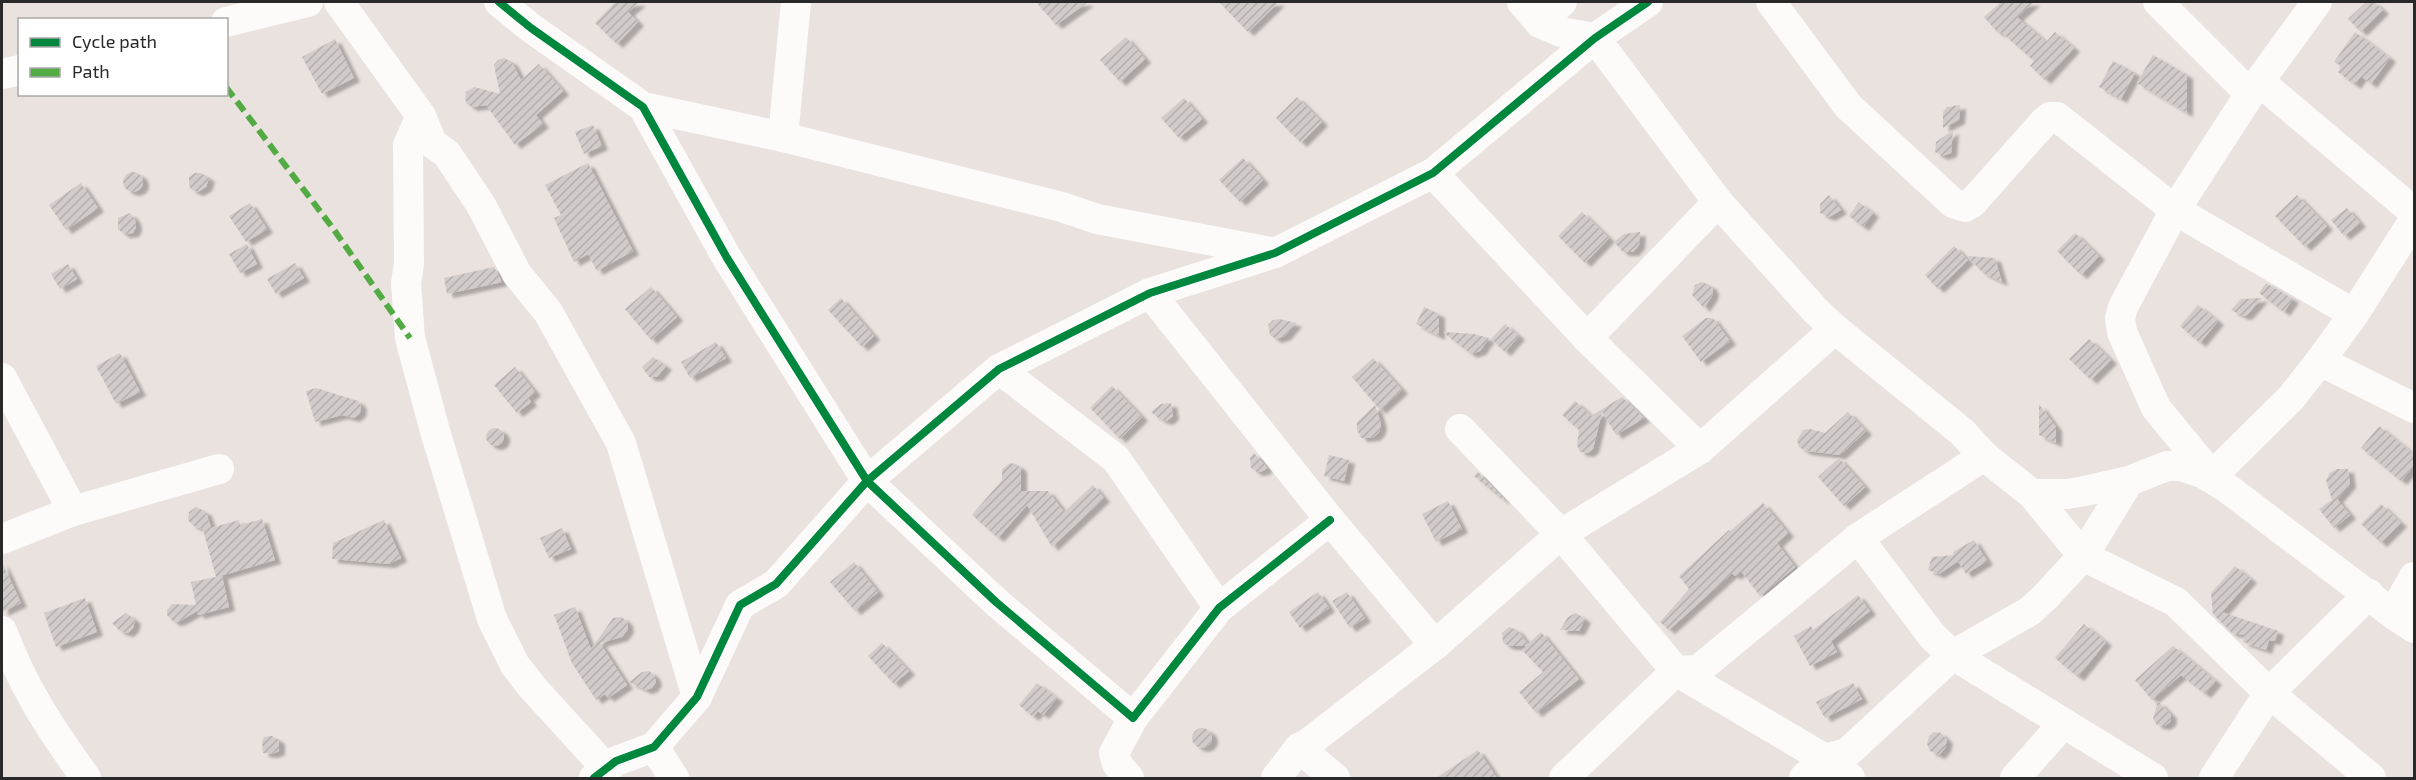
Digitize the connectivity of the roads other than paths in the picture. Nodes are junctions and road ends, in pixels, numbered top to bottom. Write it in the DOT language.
graph roads {
  1 [pos="308,2"];
  2 [pos="339,2"];
  3 [pos="499,2"];
  4 [pos="796,2"];
  5 [pos="1562,2"];
  6 [pos="1647,2"];
  7 [pos="1771,2"];
  8 [pos="2158,2"];
  9 [pos="2317,2"];
  10 [pos="1531,12"];
  11 [pos="228,22"];
  12 [pos="1595,38"];
  13 [pos="18,70"];
  14 [pos="2,74"];
  15 [pos="2255,88"];
  16 [pos="643,107"];
  17 [pos="421,116"];
  18 [pos="783,137"];
  19 [pos="1433,173"];
  20 [pos="1718,202"];
  21 [pos="2175,210"];
  22 [pos="2412,227"];
  23 [pos="1275,253"];
  24 [pos="1150,293"];
  25 [pos="2354,314"];
  26 [pos="1835,330"];
  27 [pos="1587,338"];
  28 [pos="2320,361"];
  29 [pos="999,369"];
  30 [pos="2,378"];
  31 [pos="2415,408"];
  32 [pos="1460,429"];
  33 [pos="1700,449"];
  34 [pos="1984,456"];
  35 [pos="219,469"];
  36 [pos="2207,474"];
  37 [pos="2129,480"];
  38 [pos="867,481"];
  39 [pos="2032,494"];
  40 [pos="73,511"];
  41 [pos="1330,520"];
  42 [pos="1561,534"];
  43 [pos="1858,538"];
  44 [pos="2,539"];
  45 [pos="2083,556"];
  46 [pos="2415,577"];
  47 [pos="2369,594"];
  48 [pos="1219,608"];
  49 [pos="2404,621"];
  50 [pos="2,631"];
  51 [pos="1435,645"];
  52 [pos="1953,656"];
  53 [pos="1676,670"];
  54 [pos="2269,693"];
  55 [pos="697,697"];
  56 [pos="1133,718"];
  57 [pos="2064,724"];
  58 [pos="654,747"];
  59 [pos="1299,748"];
  60 [pos="1814,769"];
  61 [pos="600,773"];
  62 [pos="86,778"];
  63 [pos="674,778"];
  64 [pos="1129,778"];
  65 [pos="1276,778"];
  66 [pos="1335,778"];
  67 [pos="1564,778"];
  68 [pos="1850,778"];
  69 [pos="2015,778"];
  70 [pos="2153,778"];
  71 [pos="2214,778"];
  72 [pos="2371,778"];
  1 -- 11 [label="street"];
  2 -- 17 [label="street"];
  3 -- 16 [label="street"];
  4 -- 18 [label="street"];
  5 -- 10 [label="street"];
  6 -- 12 [label="street"];
  7 -- 21 [label="street"];
  8 -- 15 [label="street"];
  9 -- 15 [label="street"];
  10 -- 12 [label="street"];
  12 -- 19 [label="street"];
  12 -- 20 [label="street"];
  13 -- 14 [label="street"];
  15 -- 21 [label="street"];
  15 -- 22 [label="street"];
  16 -- 18 [label="street"];
  16 -- 38 [label="street"];
  17 -- 55 [label="street"];
  17 -- 61 [label="street"];
  18 -- 23 [label="street"];
  19 -- 23 [label="street"];
  19 -- 27 [label="street"];
  20 -- 26 [label="street"];
  20 -- 27 [label="street"];
  21 -- 25 [label="street"];
  21 -- 36 [label="street"];
  22 -- 25 [label="street"];
  23 -- 24 [label="street"];
  24 -- 29 [label="street"];
  24 -- 41 [label="street"];
  25 -- 28 [label="street"];
  26 -- 33 [label="street"];
  26 -- 34 [label="street"];
  27 -- 33 [label="street"];
  28 -- 31 [label="street"];
  28 -- 36 [label="street"];
  29 -- 38 [label="street"];
  29 -- 48 [label="street"];
  30 -- 40 [label="street"];
  32 -- 42 [label="street"];
  33 -- 42 [label="street"];
  34 -- 39 [label="street"];
  34 -- 43 [label="street"];
  35 -- 40 [label="street"];
  36 -- 37 [label="street"];
  36 -- 47 [label="street"];
  37 -- 39 [label="street"];
  37 -- 45 [label="street"];
  38 -- 55 [label="street"];
  38 -- 56 [label="street"];
  39 -- 45 [label="street"];
  40 -- 44 [label="street"];
  41 -- 48 [label="street"];
  41 -- 51 [label="street"];
  42 -- 51 [label="street"];
  42 -- 53 [label="street"];
  43 -- 52 [label="street"];
  43 -- 53 [label="street"];
  45 -- 52 [label="street"];
  45 -- 54 [label="street"];
  46 -- 49 [label="street"];
  47 -- 49 [label="street"];
  47 -- 54 [label="street"];
  48 -- 56 [label="street"];
  50 -- 62 [label="street"];
  51 -- 59 [label="street"];
  52 -- 57 [label="street"];
  52 -- 60 [label="street"];
  53 -- 60 [label="street"];
  53 -- 67 [label="street"];
  54 -- 71 [label="street"];
  54 -- 72 [label="street"];
  55 -- 58 [label="street"];
  56 -- 64 [label="street"];
  57 -- 69 [label="street"];
  57 -- 70 [label="street"];
  58 -- 61 [label="street"];
  58 -- 63 [label="street"];
  59 -- 65 [label="street"];
  59 -- 66 [label="street"];
  60 -- 68 [label="street"];
}
